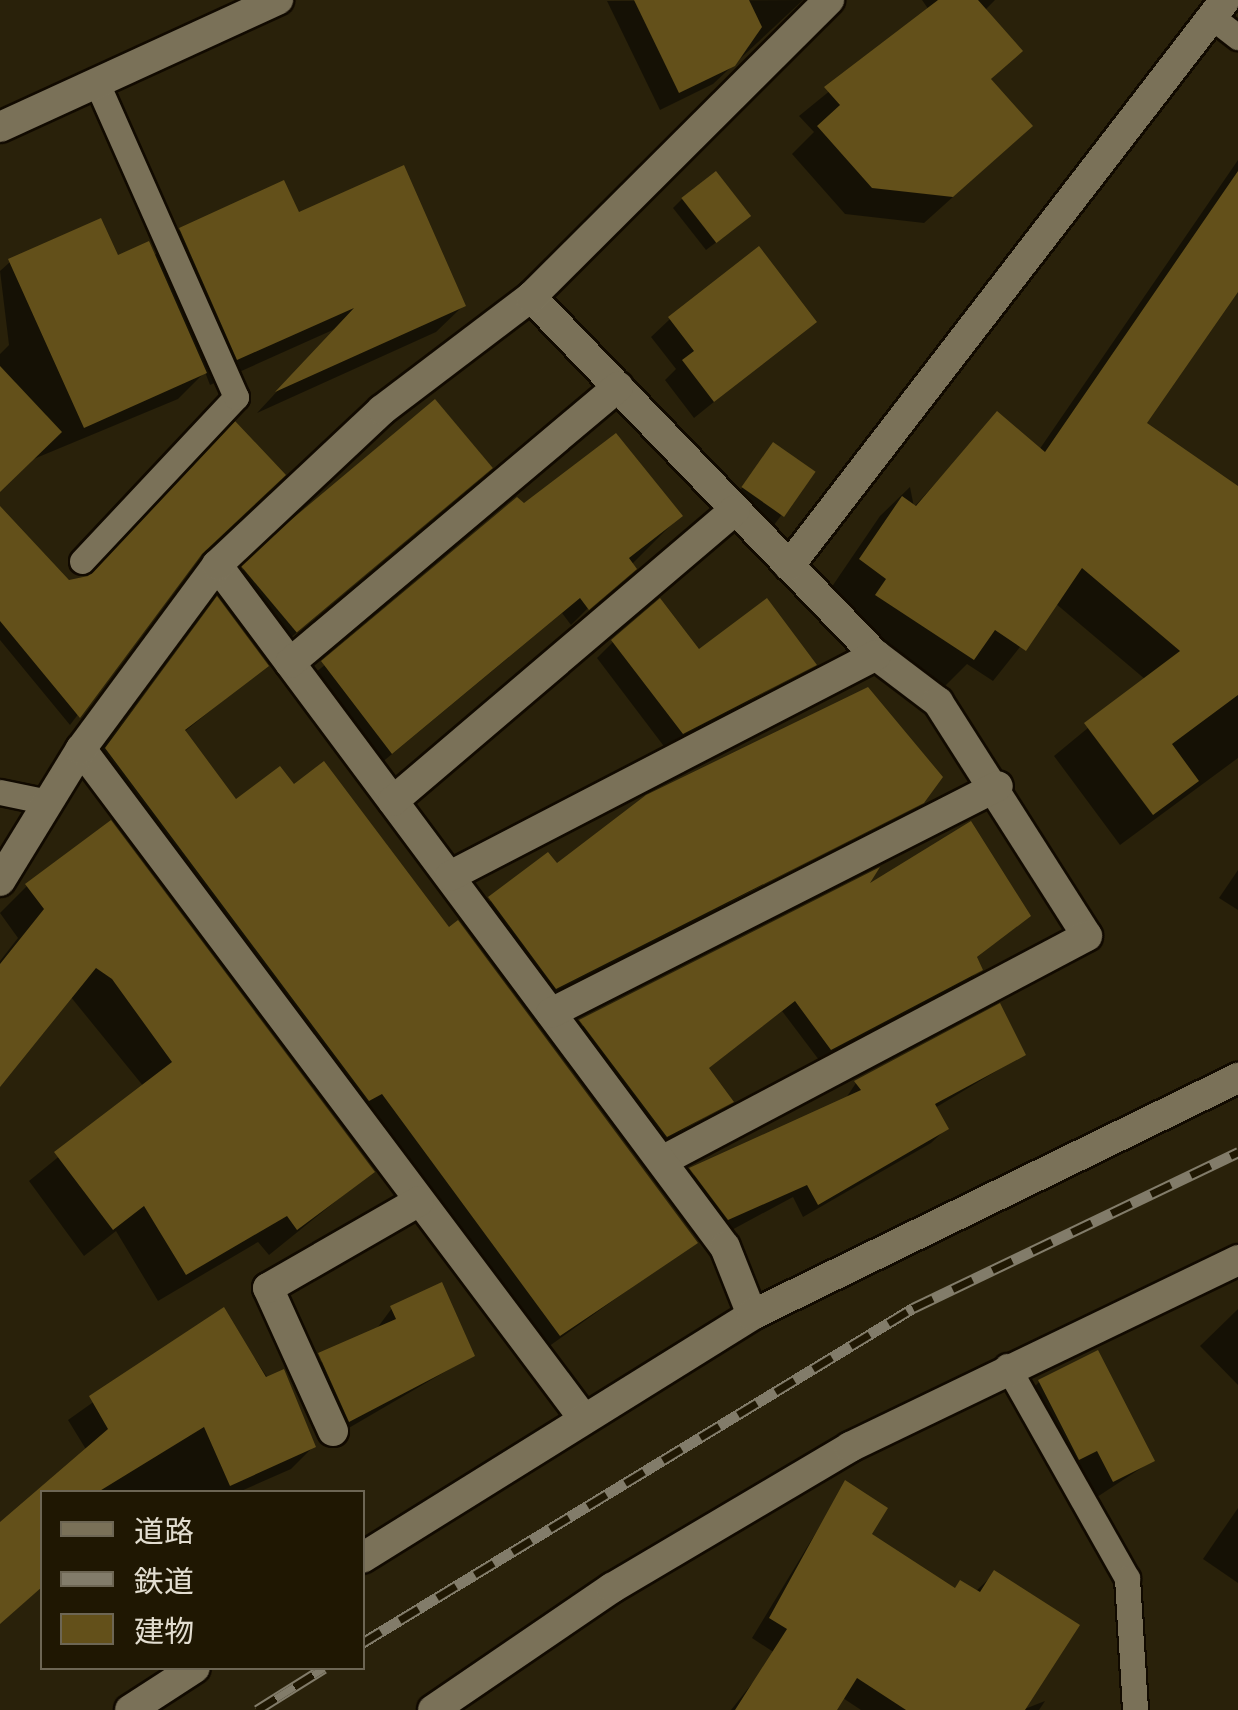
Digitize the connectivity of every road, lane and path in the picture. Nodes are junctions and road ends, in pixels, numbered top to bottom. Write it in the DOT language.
graph roads {
  1 [pos="278,0"];
  2 [pos="828,0"];
  3 [pos="1218,8"];
  4 [pos="1238,37"];
  5 [pos="97,83"];
  6 [pos="0,127"];
  7 [pos="531,297"];
  8 [pos="618,387"];
  9 [pos="734,510"];
  10 [pos="82,561"];
  11 [pos="216,565"];
  12 [pos="789,566"];
  13 [pos="876,654"];
  14 [pos="290,662"];
  15 [pos="81,749"];
  16 [pos="998,786"];
  17 [pos="0,792"];
  18 [pos="393,801"];
  19 [pos="48,802"];
  20 [pos="450,876"];
  21 [pos="0,881"];
  22 [pos="551,1013"];
  23 [pos="1238,1078"];
  24 [pos="662,1160"];
  25 [pos="420,1201"];
  26 [pos="1238,1260"];
  27 [pos="752,1315"];
  28 [pos="1007,1366"];
  29 [pos="580,1415"];
  30 [pos="333,1432"];
  31 [pos="365,1556"];
  32 [pos="192,1670"];
  33 [pos="130,1710"];
  34 [pos="433,1710"];
  35 [pos="1135,1710"];
  1 -- 5 [label="street"];
  2 -- 7 [label="street"];
  3 -- 4 [label="lane"];
  3 -- 12 [label="street"];
  5 -- 6 [label="street"];
  5 -- 10 [label="lane"];
  7 -- 8 [label="street"];
  7 -- 11 [label="street"];
  8 -- 9 [label="street"];
  8 -- 14 [label="street"];
  9 -- 12 [label="street"];
  9 -- 18 [label="street"];
  11 -- 14 [label="street"];
  11 -- 15 [label="street"];
  12 -- 13 [label="street"];
  13 -- 16 [label="street"];
  13 -- 20 [label="street"];
  14 -- 18 [label="street"];
  15 -- 19 [label="street"];
  15 -- 25 [label="street"];
  16 -- 22 [label="street"];
  16 -- 24 [label="street"];
  17 -- 19 [label="lane"];
  18 -- 20 [label="street"];
  19 -- 21 [label="street"];
  20 -- 22 [label="street"];
  22 -- 24 [label="street"];
  23 -- 27 [label="street"];
  24 -- 27 [label="street"];
  25 -- 29 [label="street"];
  25 -- 30 [label="street"];
  26 -- 28 [label="street"];
  27 -- 29 [label="street"];
  28 -- 34 [label="street"];
  28 -- 35 [label="lane"];
  29 -- 31 [label="street"];
  32 -- 33 [label="street"];
}
